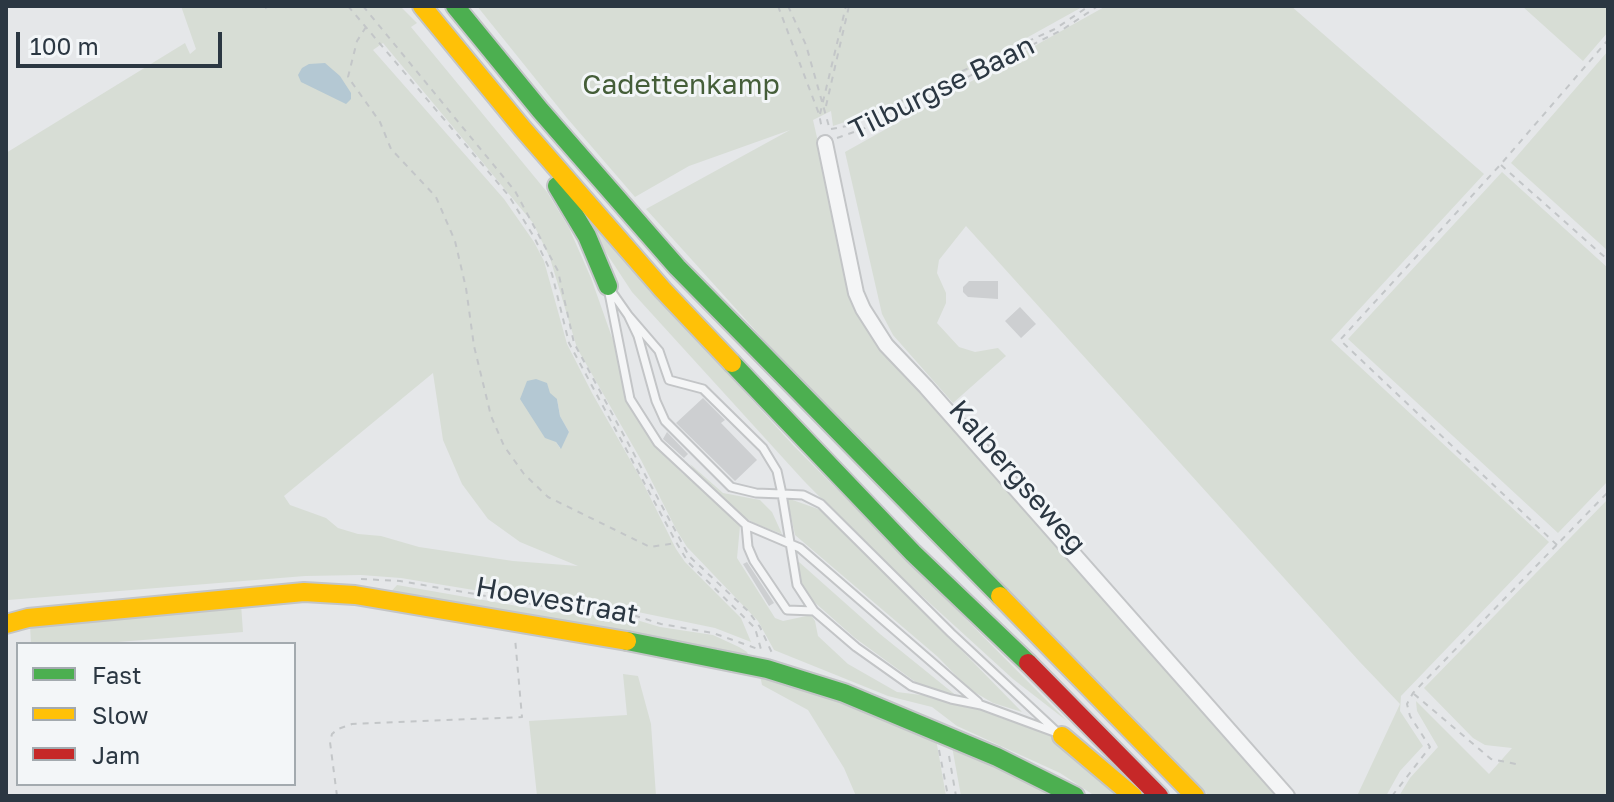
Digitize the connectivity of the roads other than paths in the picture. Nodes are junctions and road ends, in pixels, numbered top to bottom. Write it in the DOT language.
graph roads {
  1 [pos="422,6"];
  2 [pos="455,6"];
  3 [pos="523,129"];
  4 [pos="829,137"];
  5 [pos="608,286"];
  6 [pos="628,315"];
  7 [pos="782,494"];
  8 [pos="746,525"];
  9 [pos="789,543"];
  10 [pos="814,611"];
  11 [pos="6,624"];
  12 [pos="981,705"];
  13 [pos="1062,736"];
  14 [pos="1075,796"];
  15 [pos="1133,796"];
  16 [pos="1159,796"];
  17 [pos="1195,796"];
  18 [pos="1287,796"];
  1 -- 3 [label="main road"];
  2 -- 17 [label="main road"];
  3 -- 5 [label="main road"];
  3 -- 16 [label="main road"];
  4 -- 18 [label="street, Kalbergseweg"];
  5 -- 6 [label="lane"];
  5 -- 8 [label="lane"];
  6 -- 7 [label="lane"];
  6 -- 7 [label="lane"];
  7 -- 9 [label="lane"];
  7 -- 13 [label="lane"];
  8 -- 9 [label="lane"];
  8 -- 10 [label="lane"];
  9 -- 10 [label="lane"];
  9 -- 12 [label="lane"];
  10 -- 12 [label="lane"];
  11 -- 14 [label="main road, Hoevestraat"];
  12 -- 13 [label="lane"];
  13 -- 15 [label="main road"];
}
